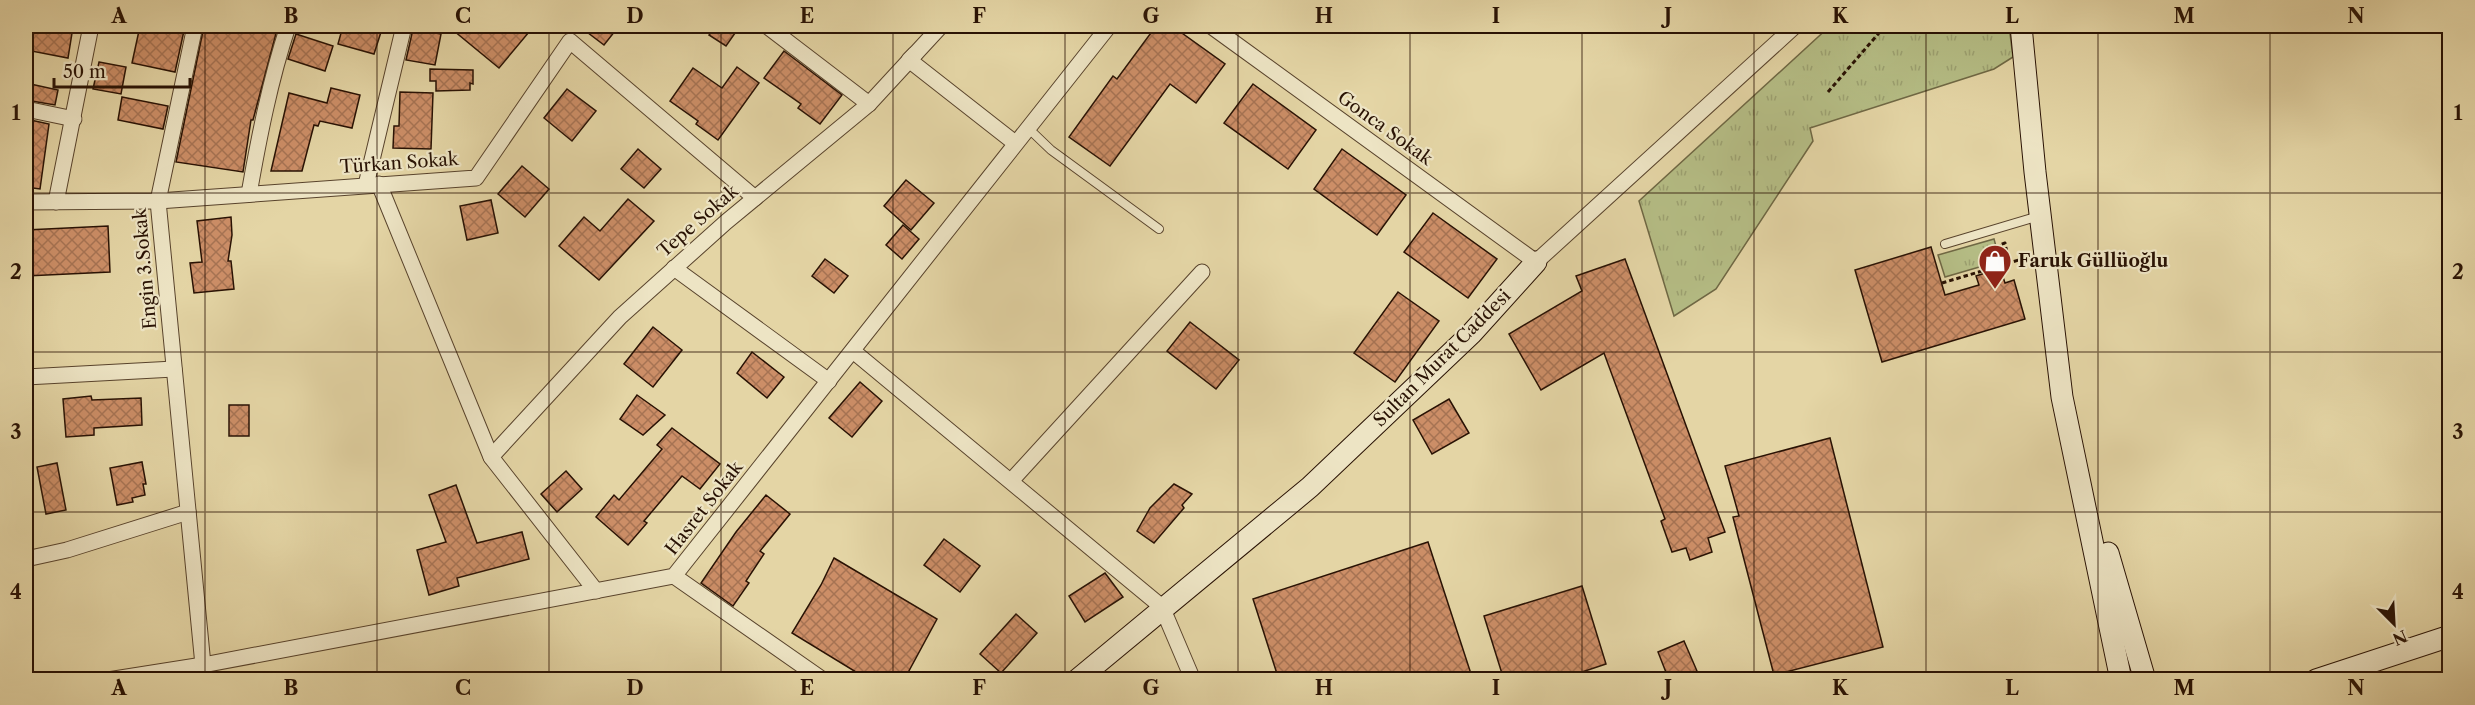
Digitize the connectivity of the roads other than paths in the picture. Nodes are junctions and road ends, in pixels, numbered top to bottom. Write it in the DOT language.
graph roads {
  1 [pos="91,26"];
  2 [pos="195,26"];
  3 [pos="288,26"];
  4 [pos="404,26"];
  5 [pos="766,26"];
  6 [pos="940,26"];
  7 [pos="1109,26"];
  8 [pos="1211,26"];
  9 [pos="1795,26"];
  10 [pos="2021,26"];
  11 [pos="869,104"];
  12 [pos="26,109"];
  13 [pos="74,119"];
  14 [pos="1027,127"];
  15 [pos="1015,142"];
  16 [pos="372,184"];
  17 [pos="249,194"];
  18 [pos="755,198"];
  19 [pos="158,201"];
  20 [pos="26,202"];
  21 [pos="56,202"];
  22 [pos="2041,216"];
  23 [pos="1160,229"];
  24 [pos="1945,244"];
  25 [pos="1536,261"];
  26 [pos="674,268"];
  27 [pos="1202,272"];
  28 [pos="853,351"];
  29 [pos="174,369"];
  30 [pos="26,377"];
  31 [pos="829,381"];
  32 [pos="2062,396"];
  33 [pos="491,457"];
  34 [pos="1011,481"];
  35 [pos="188,512"];
  36 [pos="26,559"];
  37 [pos="674,576"];
  38 [pos="596,591"];
  39 [pos="1162,607"];
  40 [pos="2450,636"];
  41 [pos="203,665"];
  42 [pos="2338,675"];
  43 [pos="108,680"];
  44 [pos="823,680"];
  45 [pos="1077,680"];
  46 [pos="1193,680"];
  47 [pos="2121,680"];
  48 [pos="2145,680"];
  49 [pos="2316,680"];
  1 -- 13 [label="street"];
  2 -- 19 [label="street, Engin 3.Sokak"];
  3 -- 17 [label="street"];
  4 -- 16 [label="street"];
  5 -- 11 [label="street"];
  6 -- 11 [label="street, Tepe Sokak"];
  6 -- 15 [label="street"];
  7 -- 14 [label="street, Hasret Sokak"];
  8 -- 25 [label="street, Gonca Sokak"];
  9 -- 25 [label="street, Sultan Murat Caddesi"];
  10 -- 22 [label="street"];
  11 -- 18 [label="street, Tepe Sokak"];
  12 -- 13 [label="street"];
  13 -- 21 [label="street"];
  14 -- 15 [label="street, Hasret Sokak"];
  14 -- 23 [label="lane"];
  15 -- 28 [label="street, Hasret Sokak"];
  16 -- 17 [label="street, Türkan Sokak"];
  16 -- 18 [label="street, Türkan Sokak"];
  16 -- 33 [label="street"];
  17 -- 19 [label="street, Türkan Sokak"];
  18 -- 26 [label="street, Tepe Sokak"];
  19 -- 21 [label="street, Türkan Sokak"];
  19 -- 29 [label="street, Engin 3.Sokak"];
  20 -- 21 [label="street, Türkan Sokak"];
  22 -- 24 [label="lane"];
  22 -- 32 [label="street"];
  25 -- 39 [label="street, Sultan Murat Caddesi"];
  26 -- 31 [label="street"];
  26 -- 33 [label="street, Tepe Sokak"];
  27 -- 34 [label="street"];
  28 -- 31 [label="street, Hasret Sokak"];
  28 -- 34 [label="street"];
  29 -- 30 [label="street"];
  29 -- 35 [label="street, Engin 3.Sokak"];
  31 -- 37 [label="street, Hasret Sokak"];
  32 -- 47 [label="street"];
  32 -- 48 [label="street"];
  33 -- 38 [label="street"];
  34 -- 39 [label="street"];
  35 -- 36 [label="street"];
  35 -- 41 [label="street, Engin 3.Sokak"];
  37 -- 38 [label="street, Hasret Sokak"];
  37 -- 44 [label="street"];
  38 -- 41 [label="street, Hasret Sokak"];
  39 -- 45 [label="street, Sultan Murat Caddesi"];
  39 -- 46 [label="street"];
  40 -- 42 [label="street"];
  41 -- 43 [label="street, Hasret Sokak"];
  42 -- 49 [label="street"];
}
